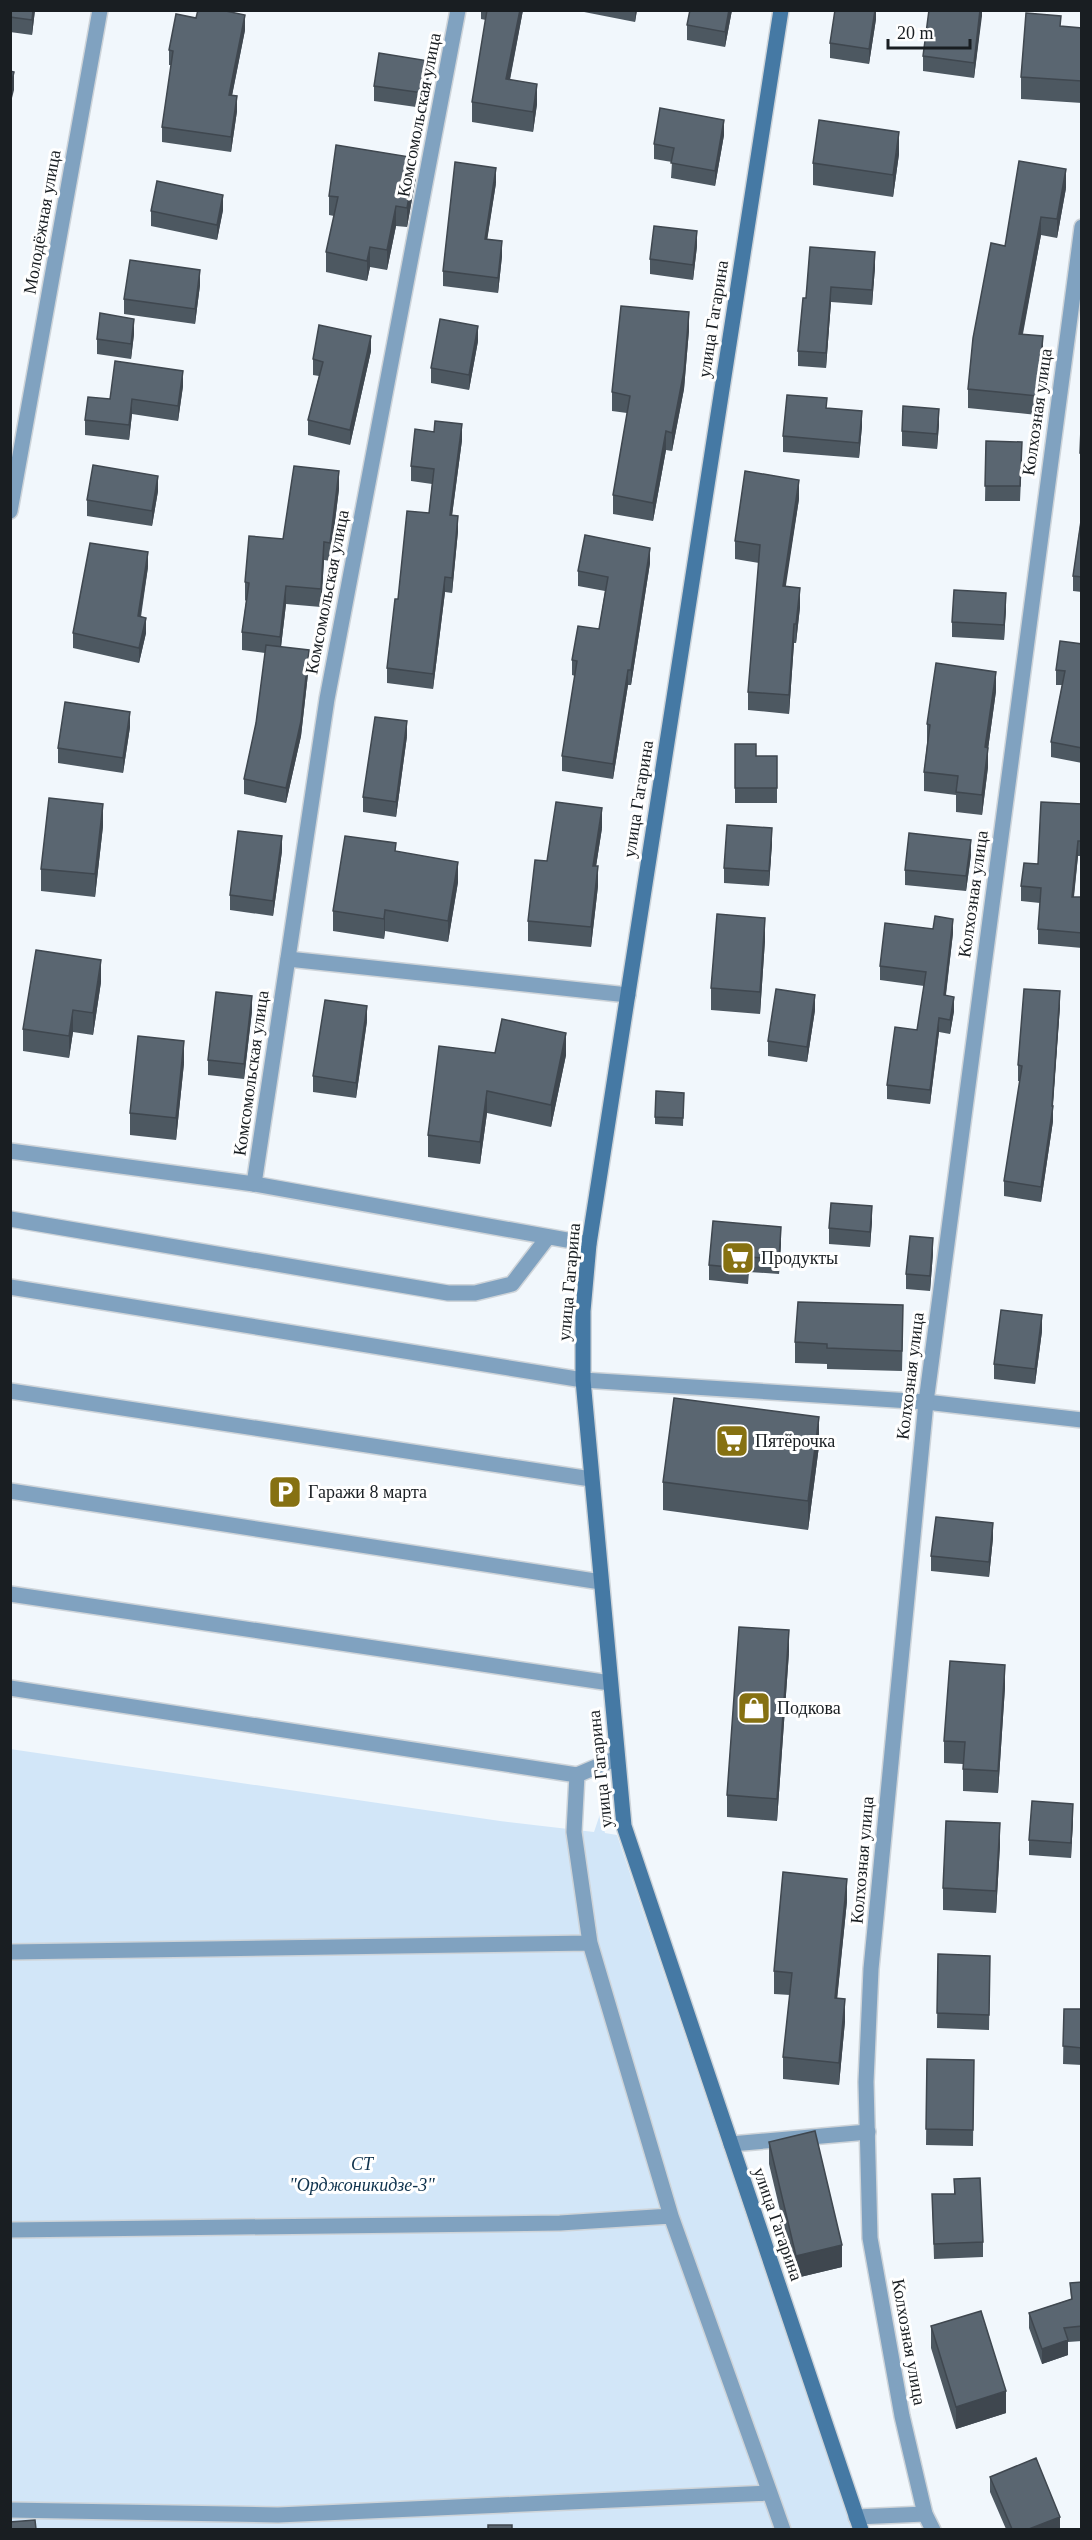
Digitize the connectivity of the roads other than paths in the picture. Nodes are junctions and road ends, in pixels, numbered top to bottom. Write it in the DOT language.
graph roads {
  1 [pos="100,10"];
  2 [pos="458,10"];
  3 [pos="781,10"];
  4 [pos="1082,227"];
  5 [pos="10,512"];
  6 [pos="288,959"];
  7 [pos="628,994"];
  8 [pos="10,1151"];
  9 [pos="254,1184"];
  10 [pos="10,1219"];
  11 [pos="548,1237"];
  12 [pos="589,1244"];
  13 [pos="10,1287"];
  14 [pos="583,1380"];
  15 [pos="10,1391"];
  16 [pos="926,1402"];
  17 [pos="1082,1420"];
  18 [pos="591,1479"];
  19 [pos="10,1491"];
  20 [pos="601,1582"];
  21 [pos="10,1594"];
  22 [pos="610,1683"];
  23 [pos="10,1688"];
  24 [pos="617,1758"];
  25 [pos="577,1775"];
  26 [pos="590,1943"];
  27 [pos="10,1952"];
  28 [pos="867,2132"];
  29 [pos="731,2144"];
  30 [pos="671,2216"];
  31 [pos="10,2229"];
  32 [pos="770,2493"];
  33 [pos="10,2510"];
  34 [pos="925,2514"];
  35 [pos="859,2523"];
  36 [pos="783,2529"];
  37 [pos="933,2529"];
  1 -- 5 [label="street, Молодёжная улица"];
  2 -- 6 [label="street, Комсомольская улица"];
  3 -- 7 [label="main road, улица Гагарина"];
  4 -- 16 [label="street, Колхозная улица"];
  6 -- 7 [label="street"];
  6 -- 9 [label="street, Комсомольская улица"];
  7 -- 12 [label="main road, улица Гагарина"];
  8 -- 9 [label="street"];
  9 -- 11 [label="street"];
  10 -- 11 [label="street"];
  11 -- 12 [label="street"];
  12 -- 14 [label="main road, улица Гагарина"];
  13 -- 14 [label="street"];
  14 -- 16 [label="street"];
  14 -- 18 [label="main road, улица Гагарина"];
  15 -- 18 [label="street"];
  16 -- 17 [label="street"];
  16 -- 28 [label="street, Колхозная улица"];
  18 -- 20 [label="main road, улица Гагарина"];
  19 -- 20 [label="street"];
  20 -- 22 [label="main road, улица Гагарина"];
  21 -- 22 [label="street"];
  22 -- 24 [label="main road, улица Гагарина"];
  23 -- 25 [label="street"];
  24 -- 25 [label="street"];
  24 -- 29 [label="main road, улица Гагарина"];
  25 -- 26 [label="street"];
  26 -- 27 [label="street"];
  26 -- 30 [label="street"];
  28 -- 29 [label="street"];
  28 -- 34 [label="street, Колхозная улица"];
  29 -- 35 [label="main road, улица Гагарина"];
  30 -- 31 [label="street"];
  30 -- 32 [label="street"];
  32 -- 33 [label="street"];
  32 -- 36 [label="street"];
  34 -- 35 [label="street"];
  34 -- 37 [label="street, Колхозная улица"];
}
